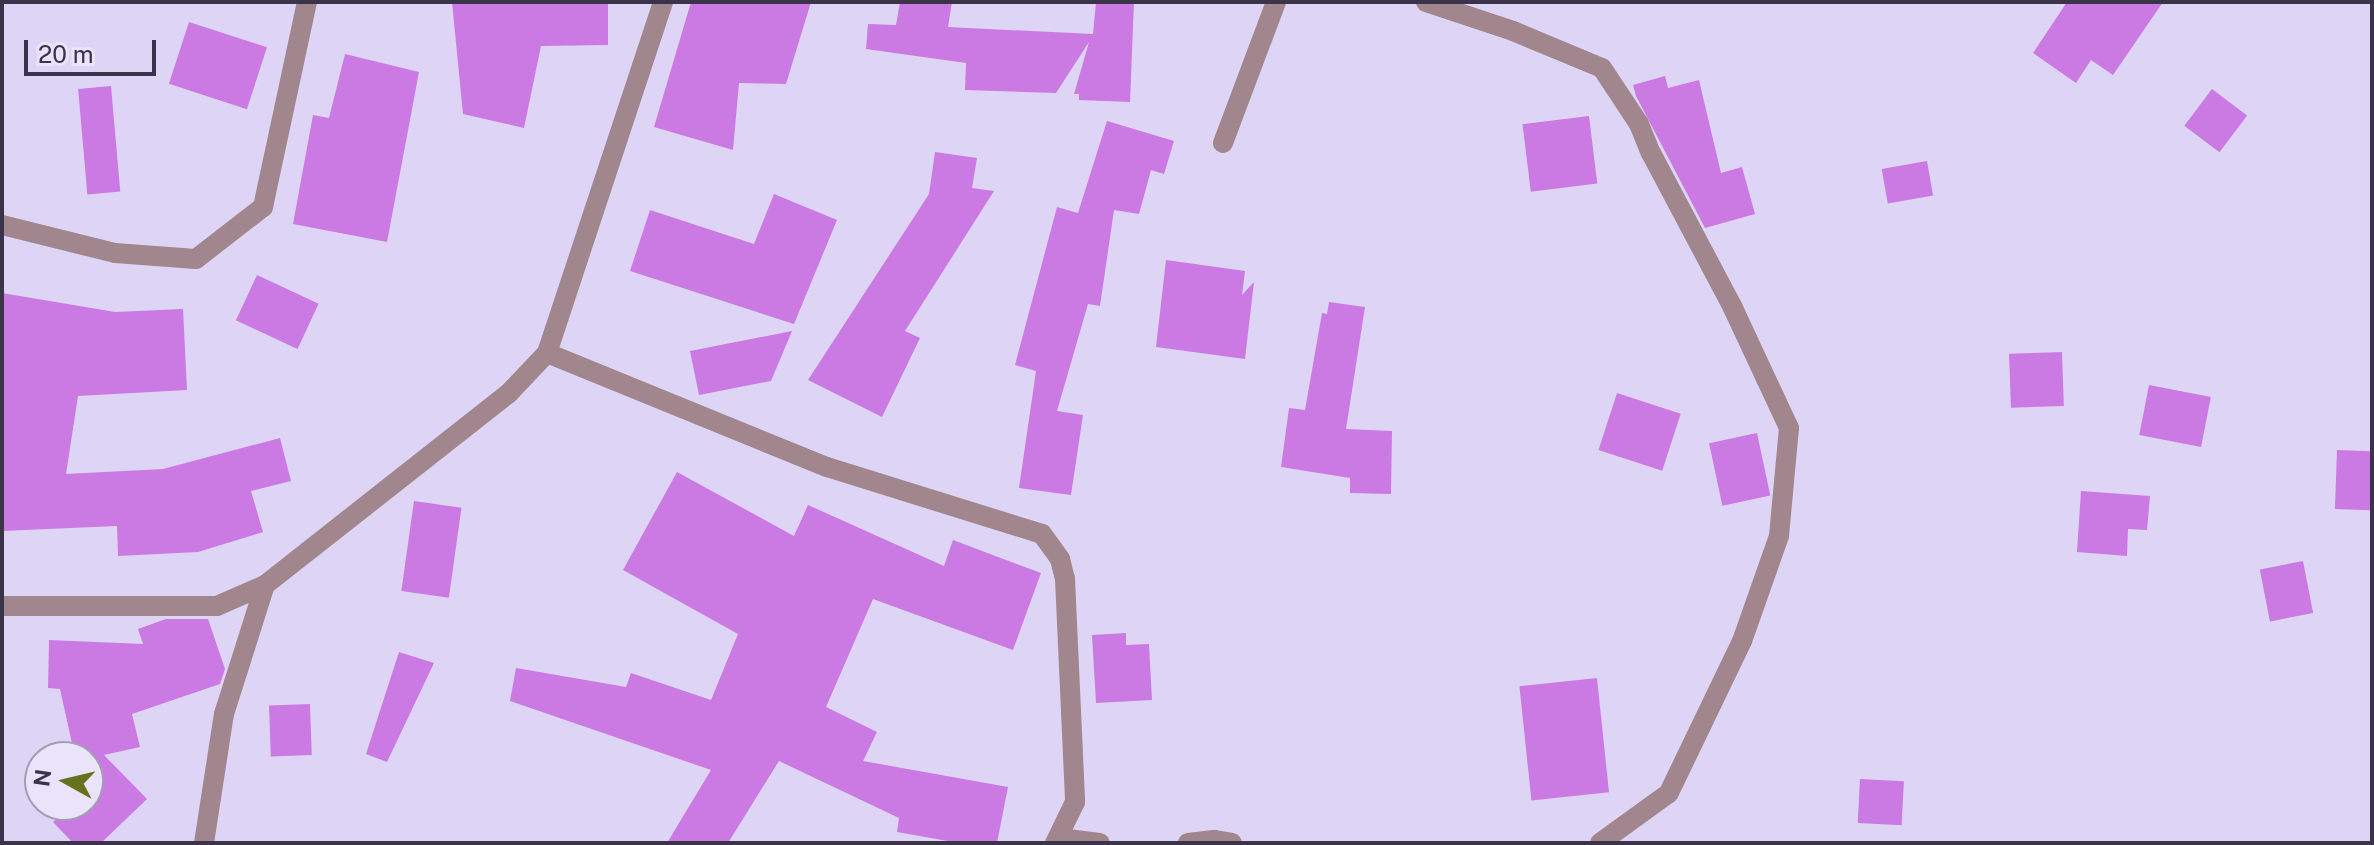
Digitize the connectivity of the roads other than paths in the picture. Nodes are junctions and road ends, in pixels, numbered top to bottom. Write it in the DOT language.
graph roads {
  1 [pos="307,2"];
  2 [pos="663,2"];
  3 [pos="1276,2"];
  4 [pos="1426,2"];
  5 [pos="1223,143"];
  6 [pos="2,225"];
  7 [pos="547,353"];
  8 [pos="265,585"];
  9 [pos="2,606"];
  10 [pos="1057,840"];
  11 [pos="204,843"];
  12 [pos="1100,843"];
  13 [pos="1188,843"];
  14 [pos="1232,843"];
  15 [pos="1600,843"];
  1 -- 6 [label="street"];
  2 -- 7 [label="street"];
  3 -- 5 [label="street"];
  4 -- 15 [label="street"];
  7 -- 8 [label="street"];
  7 -- 10 [label="street"];
  8 -- 9 [label="street"];
  8 -- 11 [label="street"];
  10 -- 12 [label="street"];
  13 -- 14 [label="street"];
}
